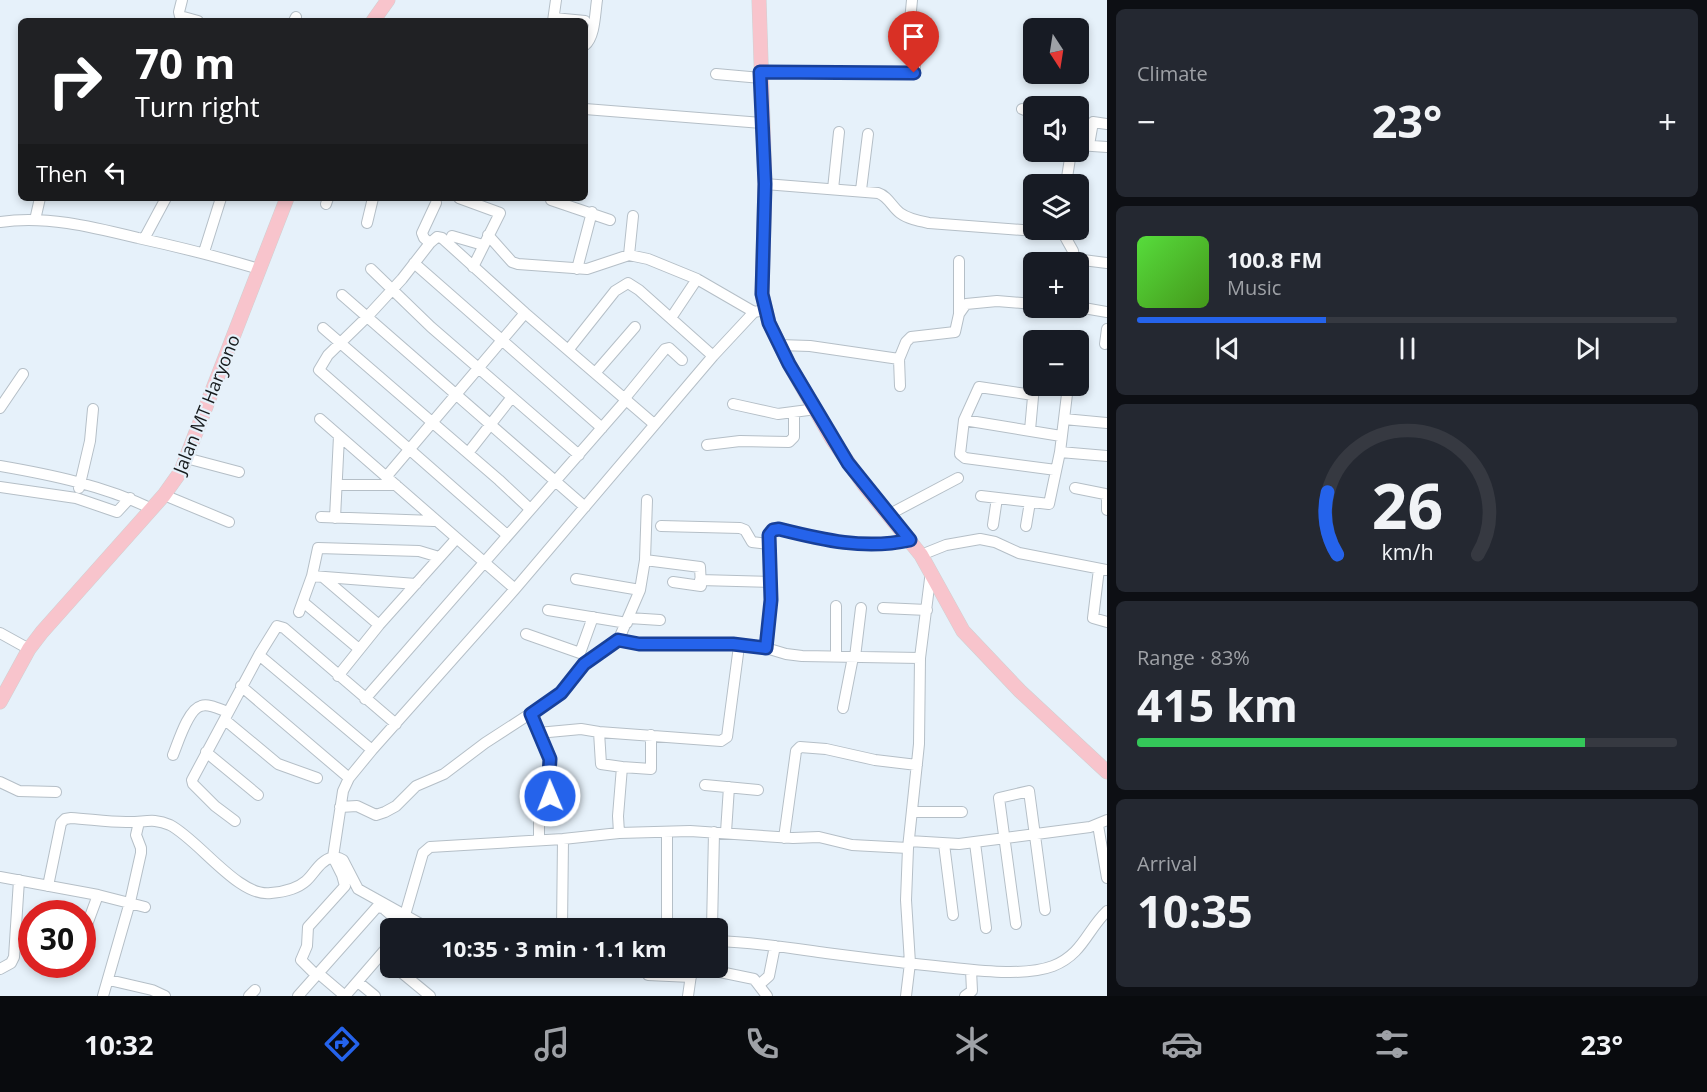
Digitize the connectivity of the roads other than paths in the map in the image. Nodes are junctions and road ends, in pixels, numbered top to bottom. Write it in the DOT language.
graph roads {
  1 [pos="182,0"];
  2 [pos="388,0"];
  3 [pos="556,0"];
  4 [pos="597,0"];
  5 [pos="759,0"];
  6 [pos="912,0"];
  7 [pos="187,18"];
  8 [pos="375,18"];
  9 [pos="554,18"];
  10 [pos="588,21"];
  11 [pos="588,44"];
  12 [pos="716,74"];
  13 [pos="761,75"];
  14 [pos="588,108"];
  15 [pos="762,123"];
  16 [pos="1107,124"];
  17 [pos="839,132"];
  18 [pos="1089,132"];
  19 [pos="868,134"];
  20 [pos="1089,145"];
  21 [pos="1107,147"];
  22 [pos="765,184"];
  23 [pos="833,189"];
  24 [pos="861,190"];
  25 [pos="39,201"];
  26 [pos="164,201"];
  27 [pos="220,201"];
  28 [pos="286,201"];
  29 [pos="372,201"];
  30 [pos="467,201"];
  31 [pos="554,201"];
  32 [pos="436,202"];
  33 [pos="592,212"];
  34 [pos="633,216"];
  35 [pos="35,220"];
  36 [pos="610,220"];
  37 [pos="0,222"];
  38 [pos="367,223"];
  39 [pos="1023,228"];
  40 [pos="452,236"];
  41 [pos="144,239"];
  42 [pos="485,240"];
  43 [pos="430,243"];
  44 [pos="204,252"];
  45 [pos="629,255"];
  46 [pos="959,261"];
  47 [pos="1089,262"];
  48 [pos="414,263"];
  49 [pos="1107,263"];
  50 [pos="473,267"];
  51 [pos="259,269"];
  52 [pos="371,269"];
  53 [pos="577,269"];
  54 [pos="697,279"];
  55 [pos="392,290"];
  56 [pos="342,295"];
  57 [pos="1023,303"];
  58 [pos="1089,309"];
  59 [pos="759,311"];
  60 [pos="1107,312"];
  61 [pos="525,314"];
  62 [pos="959,314"];
  63 [pos="367,317"];
  64 [pos="671,318"];
  65 [pos="635,327"];
  66 [pos="322,328"];
  67 [pos="1107,329"];
  68 [pos="501,341"];
  69 [pos="340,344"];
  70 [pos="1105,344"];
  71 [pos="779,345"];
  72 [pos="569,349"];
  73 [pos="713,356"];
  74 [pos="899,359"];
  75 [pos="682,360"];
  76 [pos="478,369"];
  77 [pos="596,372"];
  78 [pos="23,374"];
  79 [pos="900,386"];
  80 [pos="1023,389"];
  81 [pos="456,396"];
  82 [pos="1033,396"];
  83 [pos="1067,396"];
  84 [pos="512,397"];
  85 [pos="626,398"];
  86 [pos="733,404"];
  87 [pos="0,408"];
  88 [pos="93,409"];
  89 [pos="816,409"];
  90 [pos="794,413"];
  91 [pos="1064,419"];
  92 [pos="320,420"];
  93 [pos="964,420"];
  94 [pos="433,422"];
  95 [pos="1107,423"];
  96 [pos="491,424"];
  97 [pos="654,424"];
  98 [pos="602,428"];
  99 [pos="1030,430"];
  100 [pos="339,436"];
  101 [pos="1061,436"];
  102 [pos="707,445"];
  103 [pos="409,450"];
  104 [pos="1059,452"];
  105 [pos="468,453"];
  106 [pos="579,456"];
  107 [pos="1107,456"];
  108 [pos="186,458"];
  109 [pos="0,466"];
  110 [pos="1056,470"];
  111 [pos="239,472"];
  112 [pos="386,477"];
  113 [pos="958,478"];
  114 [pos="555,481"];
  115 [pos="80,483"];
  116 [pos="337,485"];
  117 [pos="396,485"];
  118 [pos="0,488"];
  119 [pos="1075,488"];
  120 [pos="164,495"];
  121 [pos="981,496"];
  122 [pos="1107,496"];
  123 [pos="76,498"];
  124 [pos="130,498"];
  125 [pos="997,498"];
  126 [pos="647,500"];
  127 [pos="1030,502"];
  128 [pos="585,507"];
  129 [pos="152,509"];
  130 [pos="530,509"];
  131 [pos="1107,510"];
  132 [pos="888,515"];
  133 [pos="321,517"];
  134 [pos="335,518"];
  135 [pos="434,520"];
  136 [pos="228,522"];
  137 [pos="993,525"];
  138 [pos="661,526"];
  139 [pos="1026,526"];
  140 [pos="507,535"];
  141 [pos="456,539"];
  142 [pos="910,540"];
  143 [pos="768,544"];
  144 [pos="921,555"];
  145 [pos="439,557"];
  146 [pos="645,560"];
  147 [pos="484,562"];
  148 [pos="1103,569"];
  149 [pos="931,571"];
  150 [pos="318,577"];
  151 [pos="576,579"];
  152 [pos="700,580"];
  153 [pos="673,582"];
  154 [pos="770,582"];
  155 [pos="416,584"];
  156 [pos="1102,587"];
  157 [pos="515,589"];
  158 [pos="640,590"];
  159 [pos="836,606"];
  160 [pos="861,608"];
  161 [pos="883,608"];
  162 [pos="548,609"];
  163 [pos="927,610"];
  164 [pos="594,617"];
  165 [pos="660,620"];
  166 [pos="628,621"];
  167 [pos="1107,622"];
  168 [pos="379,625"];
  169 [pos="0,633"];
  170 [pos="526,634"];
  171 [pos="618,640"];
  172 [pos="739,646"];
  173 [pos="766,648"];
  174 [pos="29,649"];
  175 [pos="359,650"];
  176 [pos="259,655"];
  177 [pos="836,656"];
  178 [pos="854,657"];
  179 [pos="920,658"];
  180 [pos="338,676"];
  181 [pos="242,686"];
  182 [pos="365,699"];
  183 [pos="0,702"];
  184 [pos="843,708"];
  185 [pos="531,714"];
  186 [pos="227,716"];
  187 [pos="396,724"];
  188 [pos="599,732"];
  189 [pos="538,733"];
  190 [pos="651,735"];
  191 [pos="372,750"];
  192 [pos="206,752"];
  193 [pos="173,755"];
  194 [pos="917,765"];
  195 [pos="622,767"];
  196 [pos="1107,772"];
  197 [pos="317,777"];
  198 [pos="349,778"];
  199 [pos="0,782"];
  200 [pos="705,785"];
  201 [pos="729,787"];
  202 [pos="758,790"];
  203 [pos="56,792"];
  204 [pos="258,795"];
  205 [pos="344,807"];
  206 [pos="912,812"];
  207 [pos="963,812"];
  208 [pos="235,821"];
  209 [pos="138,822"];
  210 [pos="1102,822"];
  211 [pos="668,832"];
  212 [pos="714,832"];
  213 [pos="726,832"];
  214 [pos="619,833"];
  215 [pos="1036,834"];
  216 [pos="784,838"];
  217 [pos="1005,838"];
  218 [pos="563,839"];
  219 [pos="539,840"];
  220 [pos="975,843"];
  221 [pos="909,844"];
  222 [pos="944,844"];
  223 [pos="333,858"];
  224 [pos="0,877"];
  225 [pos="1107,878"];
  226 [pos="19,880"];
  227 [pos="48,886"];
  228 [pos="98,895"];
  229 [pos="96,900"];
  230 [pos="130,902"];
  231 [pos="145,907"];
  232 [pos="1045,910"];
  233 [pos="1107,911"];
  234 [pos="953,915"];
  235 [pos="400,917"];
  236 [pos="562,918"];
  237 [pos="667,918"];
  238 [pos="711,918"];
  239 [pos="1016,924"];
  240 [pos="986,928"];
  241 [pos="728,941"];
  242 [pos="775,946"];
  243 [pos="380,956"];
  244 [pos="910,963"];
  245 [pos="0,969"];
  246 [pos="970,970"];
  247 [pos="728,973"];
  248 [pos="317,974"];
  249 [pos="408,978"];
  250 [pos="690,978"];
  251 [pos="109,980"];
  252 [pos="358,982"];
  253 [pos="760,984"];
  254 [pos="103,996"];
  255 [pos="165,996"];
  256 [pos="298,996"];
  257 [pos="345,996"];
  258 [pos="375,996"];
  259 [pos="430,996"];
  260 [pos="688,996"];
  261 [pos="767,996"];
  262 [pos="906,996"];
  263 [pos="965,996"];
  1 -- 7 [label="street"];
  2 -- 8 [label="main road"];
  3 -- 9 [label="street"];
  4 -- 10 [label="street"];
  5 -- 13 [label="main road"];
  6 -- 13 [label="street"];
  10 -- 11 [label="street"];
  12 -- 13 [label="street"];
  13 -- 15 [label="main road"];
  14 -- 15 [label="street"];
  15 -- 22 [label="main road"];
  16 -- 18 [label="street"];
  17 -- 23 [label="street"];
  19 -- 24 [label="street"];
  20 -- 21 [label="street"];
  22 -- 23 [label="street"];
  22 -- 59 [label="main road"];
  23 -- 24 [label="street"];
  24 -- 39 [label="street"];
  25 -- 35 [label="street"];
  26 -- 41 [label="street"];
  27 -- 44 [label="street"];
  28 -- 51 [label="main road, Jalan MT Haryono"];
  29 -- 38 [label="street"];
  30 -- 42 [label="street"];
  31 -- 33 [label="street"];
  32 -- 43 [label="street"];
  33 -- 36 [label="street"];
  33 -- 53 [label="street"];
  34 -- 45 [label="street"];
  35 -- 37 [label="street"];
  35 -- 41 [label="street"];
  40 -- 42 [label="street"];
  41 -- 44 [label="street"];
  42 -- 50 [label="street"];
  42 -- 53 [label="street"];
  43 -- 48 [label="street"];
  43 -- 50 [label="street"];
  44 -- 51 [label="street"];
  45 -- 53 [label="street"];
  45 -- 54 [label="street"];
  46 -- 62 [label="street"];
  47 -- 49 [label="street"];
  48 -- 55 [label="street"];
  48 -- 68 [label="street"];
  50 -- 61 [label="street"];
  51 -- 108 [label="main road, Jalan MT Haryono"];
  52 -- 55 [label="street"];
  54 -- 59 [label="street"];
  54 -- 64 [label="street"];
  55 -- 63 [label="street"];
  55 -- 76 [label="street"];
  56 -- 63 [label="street"];
  57 -- 62 [label="street"];
  58 -- 60 [label="street"];
  59 -- 71 [label="main road"];
  59 -- 73 [label="street"];
  61 -- 68 [label="street"];
  61 -- 72 [label="street"];
  62 -- 74 [label="street"];
  63 -- 69 [label="street"];
  63 -- 81 [label="street"];
  64 -- 72 [label="street"];
  64 -- 73 [label="street"];
  65 -- 77 [label="street"];
  66 -- 69 [label="street"];
  67 -- 70 [label="street"];
  68 -- 76 [label="street"];
  68 -- 98 [label="street"];
  69 -- 94 [label="street"];
  69 -- 103 [label="street"];
  71 -- 74 [label="street"];
  71 -- 89 [label="main road"];
  72 -- 77 [label="street"];
  73 -- 97 [label="street"];
  74 -- 79 [label="street"];
  75 -- 85 [label="street"];
  76 -- 81 [label="street"];
  76 -- 84 [label="street"];
  77 -- 85 [label="street"];
  78 -- 87 [label="street"];
  80 -- 93 [label="street"];
  81 -- 94 [label="street"];
  81 -- 96 [label="street"];
  82 -- 99 [label="street"];
  83 -- 91 [label="street"];
  84 -- 96 [label="street"];
  84 -- 106 [label="street"];
  85 -- 97 [label="street"];
  85 -- 98 [label="street"];
  86 -- 90 [label="street"];
  88 -- 115 [label="street"];
  89 -- 90 [label="street"];
  89 -- 132 [label="main road"];
  90 -- 102 [label="street"];
  91 -- 95 [label="street"];
  91 -- 101 [label="street"];
  92 -- 100 [label="street"];
  93 -- 99 [label="street"];
  93 -- 110 [label="street"];
  94 -- 103 [label="street"];
  94 -- 105 [label="street"];
  96 -- 105 [label="street"];
  96 -- 114 [label="street"];
  97 -- 128 [label="street"];
  98 -- 106 [label="street"];
  99 -- 101 [label="street"];
  100 -- 112 [label="street"];
  100 -- 116 [label="street"];
  101 -- 104 [label="street"];
  103 -- 112 [label="street"];
  103 -- 140 [label="street"];
  104 -- 107 [label="street"];
  104 -- 110 [label="street"];
  105 -- 130 [label="street"];
  106 -- 114 [label="street"];
  108 -- 111 [label="street"];
  108 -- 120 [label="main road, Jalan MT Haryono"];
  109 -- 115 [label="street"];
  110 -- 127 [label="street"];
  112 -- 117 [label="street"];
  113 -- 132 [label="street"];
  114 -- 128 [label="street"];
  114 -- 130 [label="street"];
  115 -- 123 [label="street"];
  115 -- 124 [label="street"];
  116 -- 117 [label="street"];
  116 -- 134 [label="street"];
  117 -- 135 [label="street"];
  118 -- 123 [label="street"];
  119 -- 122 [label="street"];
  120 -- 129 [label="main road, Jalan MT Haryono"];
  120 -- 136 [label="street"];
  121 -- 125 [label="street"];
  122 -- 131 [label="street"];
  123 -- 124 [label="street"];
  124 -- 129 [label="street"];
  125 -- 127 [label="street"];
  125 -- 137 [label="street"];
  126 -- 146 [label="street"];
  127 -- 139 [label="street"];
  128 -- 157 [label="street"];
  129 -- 174 [label="main road, Jalan MT Haryono"];
  130 -- 140 [label="street"];
  132 -- 142 [label="main road"];
  133 -- 134 [label="street"];
  134 -- 135 [label="street"];
  135 -- 141 [label="street"];
  138 -- 143 [label="street"];
  140 -- 147 [label="street"];
  141 -- 145 [label="street"];
  141 -- 147 [label="street"];
  142 -- 143 [label="street"];
  142 -- 144 [label="main road"];
  143 -- 154 [label="street"];
  144 -- 148 [label="street"];
  144 -- 149 [label="main road"];
  145 -- 150 [label="street"];
  145 -- 155 [label="street"];
  146 -- 152 [label="street"];
  146 -- 158 [label="street"];
  147 -- 157 [label="street"];
  147 -- 182 [label="street"];
  148 -- 156 [label="street"];
  149 -- 163 [label="street"];
  149 -- 196 [label="main road"];
  150 -- 155 [label="street"];
  150 -- 168 [label="street"];
  150 -- 175 [label="street"];
  151 -- 158 [label="street"];
  152 -- 153 [label="street"];
  152 -- 154 [label="street"];
  154 -- 173 [label="street"];
  155 -- 168 [label="street"];
  156 -- 167 [label="street"];
  157 -- 187 [label="street"];
  158 -- 166 [label="street"];
  159 -- 177 [label="street"];
  160 -- 178 [label="street"];
  161 -- 163 [label="street"];
  162 -- 164 [label="street"];
  163 -- 179 [label="street"];
  164 -- 166 [label="street"];
  164 -- 170 [label="street"];
  165 -- 166 [label="street"];
  166 -- 171 [label="street"];
  168 -- 175 [label="street"];
  169 -- 174 [label="street"];
  171 -- 172 [label="street"];
  171 -- 185 [label="street"];
  172 -- 173 [label="street"];
  172 -- 190 [label="street"];
  173 -- 177 [label="street"];
  174 -- 183 [label="main road, Jalan MT Haryono"];
  175 -- 180 [label="street"];
  176 -- 180 [label="street"];
  176 -- 181 [label="street"];
  176 -- 191 [label="street"];
  177 -- 178 [label="street"];
  178 -- 179 [label="street"];
  178 -- 184 [label="street"];
  179 -- 194 [label="street"];
  180 -- 182 [label="street"];
  181 -- 186 [label="street"];
  181 -- 198 [label="street"];
  182 -- 187 [label="street"];
  185 -- 189 [label="street"];
  185 -- 205 [label="street"];
  186 -- 192 [label="street"];
  186 -- 193 [label="street"];
  186 -- 197 [label="street"];
  187 -- 191 [label="street"];
  188 -- 189 [label="street"];
  188 -- 190 [label="street"];
  188 -- 195 [label="street"];
  189 -- 219 [label="street"];
  190 -- 195 [label="street"];
  191 -- 198 [label="street"];
  192 -- 204 [label="street"];
  192 -- 208 [label="street"];
  194 -- 206 [label="street"];
  194 -- 216 [label="street"];
  195 -- 214 [label="street"];
  198 -- 205 [label="street"];
  199 -- 203 [label="street"];
  200 -- 201 [label="street"];
  201 -- 202 [label="street"];
  201 -- 213 [label="street"];
  205 -- 223 [label="street"];
  206 -- 207 [label="street"];
  206 -- 221 [label="street"];
  209 -- 223 [label="street"];
  209 -- 227 [label="street"];
  209 -- 230 [label="street"];
  210 -- 215 [label="street"];
  210 -- 225 [label="street"];
  211 -- 212 [label="street"];
  211 -- 214 [label="street"];
  211 -- 237 [label="street"];
  212 -- 213 [label="street"];
  212 -- 238 [label="street"];
  213 -- 216 [label="street"];
  214 -- 218 [label="street"];
  215 -- 217 [label="street"];
  215 -- 217 [label="street"];
  215 -- 232 [label="street"];
  216 -- 221 [label="street"];
  217 -- 220 [label="street"];
  217 -- 239 [label="street"];
  218 -- 219 [label="street"];
  218 -- 236 [label="street"];
  219 -- 235 [label="street"];
  220 -- 222 [label="street"];
  220 -- 240 [label="street"];
  221 -- 222 [label="street"];
  221 -- 244 [label="street"];
  222 -- 234 [label="street"];
  223 -- 235 [label="street"];
  223 -- 248 [label="street"];
  224 -- 226 [label="street"];
  226 -- 227 [label="street"];
  226 -- 245 [label="street"];
  227 -- 228 [label="street"];
  228 -- 229 [label="street"];
  228 -- 230 [label="street"];
  230 -- 231 [label="street"];
  230 -- 251 [label="street"];
  233 -- 246 [label="street"];
  235 -- 248 [label="street"];
  241 -- 242 [label="street"];
  242 -- 244 [label="street"];
  242 -- 253 [label="street"];
  243 -- 252 [label="street"];
  244 -- 246 [label="street"];
  244 -- 262 [label="street"];
  246 -- 263 [label="street"];
  247 -- 253 [label="street"];
  248 -- 256 [label="street"];
  248 -- 257 [label="street"];
  249 -- 259 [label="street"];
  250 -- 260 [label="street"];
  251 -- 254 [label="street"];
  251 -- 255 [label="street"];
  252 -- 257 [label="street"];
  252 -- 258 [label="street"];
  253 -- 261 [label="street"];
}
